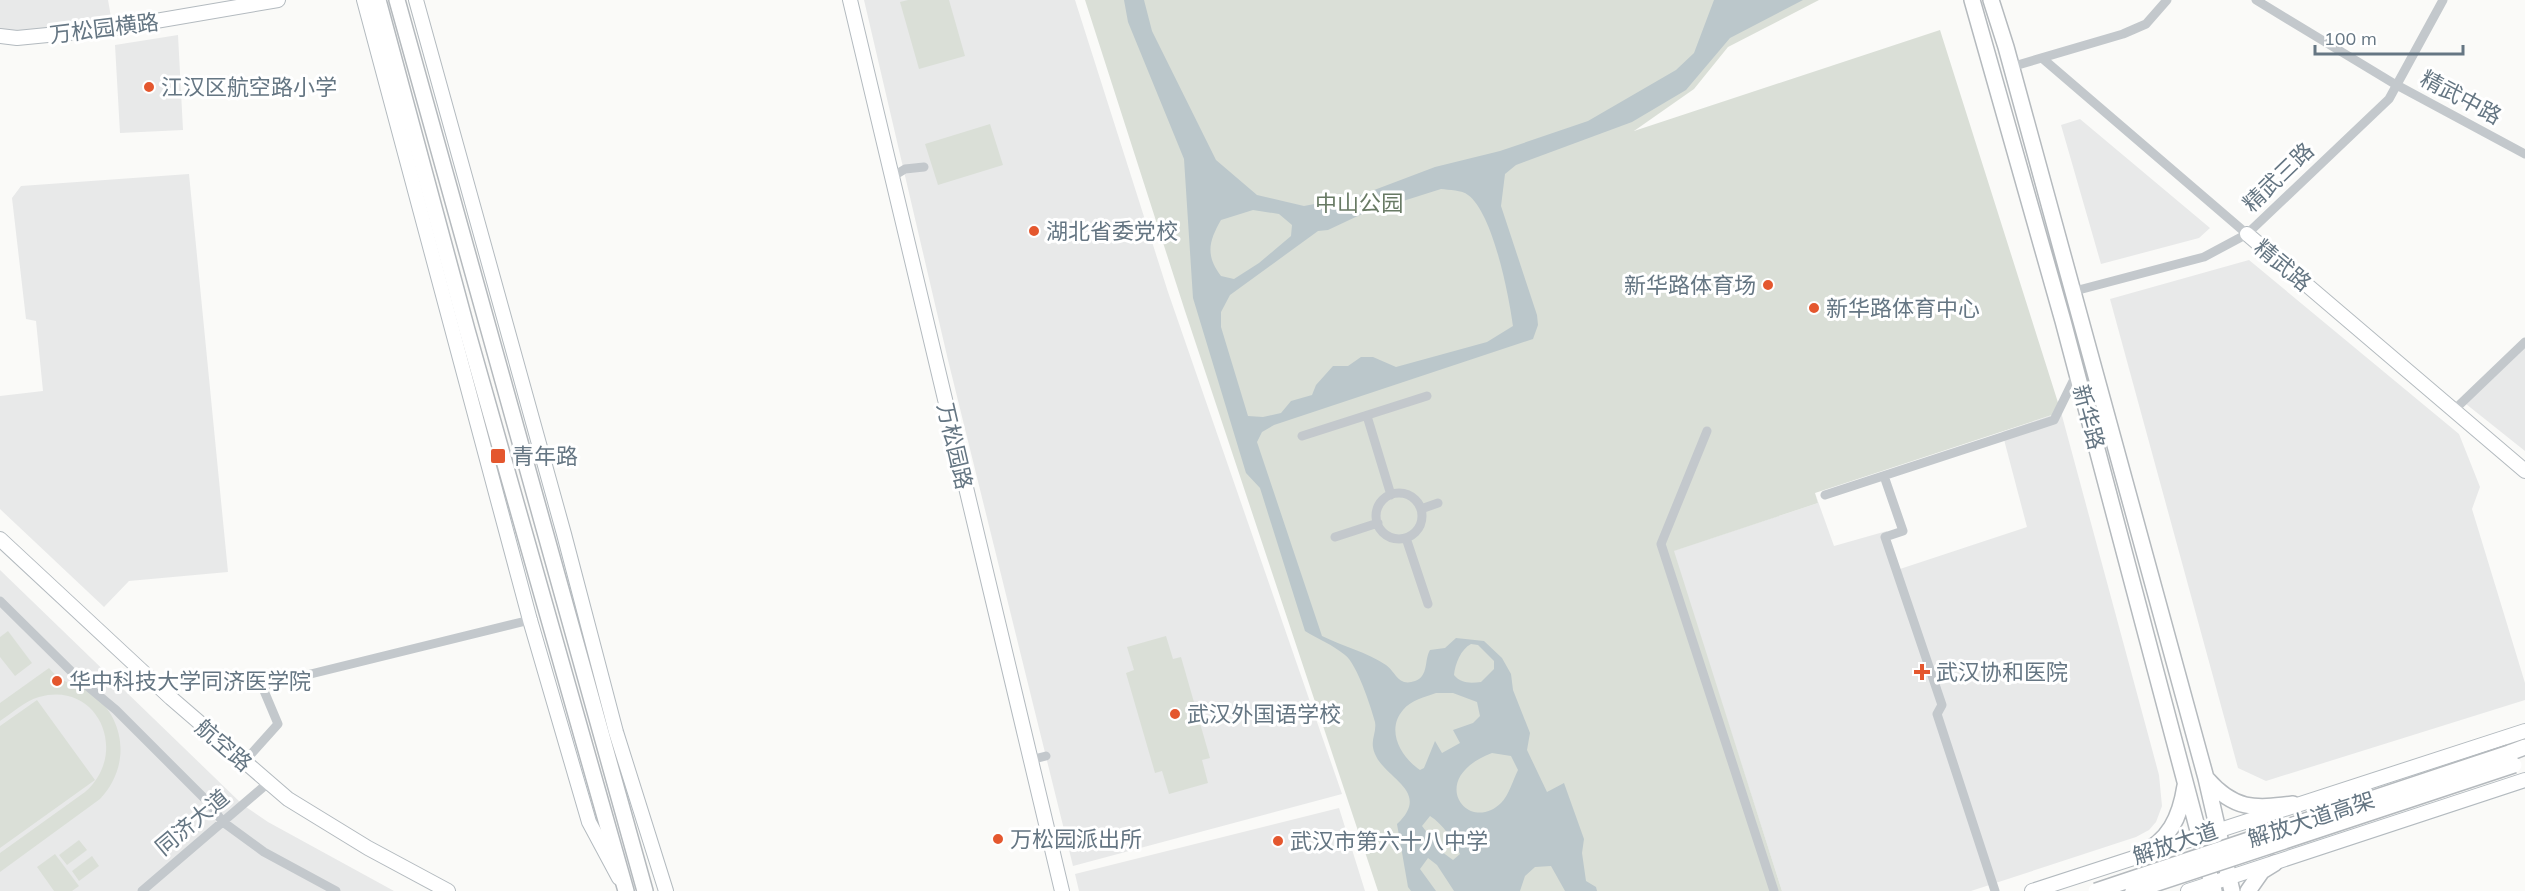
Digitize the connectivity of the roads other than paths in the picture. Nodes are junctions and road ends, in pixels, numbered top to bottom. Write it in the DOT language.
graph roads {
  1 [pos="278,0"];
  2 [pos="363,0"];
  3 [pos="378,0"];
  4 [pos="397,0"];
  5 [pos="416,0"];
  6 [pos="850,0"];
  7 [pos="1972,0"];
  8 [pos="1990,0"];
  9 [pos="2167,0"];
  10 [pos="2256,0"];
  11 [pos="2443,0"];
  12 [pos="0,36"];
  13 [pos="2042,58"];
  14 [pos="2011,67"];
  15 [pos="2398,85"];
  16 [pos="2525,154"];
  17 [pos="924,167"];
  18 [pos="892,177"];
  19 [pos="434,201"];
  20 [pos="2247,234"];
  21 [pos="489,263"];
  22 [pos="2071,292"];
  23 [pos="445,303"];
  24 [pos="2525,342"];
  25 [pos="494,347"];
  26 [pos="459,357"];
  27 [pos="2077,373"];
  28 [pos="1427,396"];
  29 [pos="2453,411"];
  30 [pos="1367,416"];
  31 [pos="1707,431"];
  32 [pos="499,435"];
  33 [pos="1302,436"];
  34 [pos="2525,471"];
  35 [pos="1884,476"];
  36 [pos="1392,495"];
  37 [pos="1825,495"];
  38 [pos="1438,503"];
  39 [pos="1421,509"];
  40 [pos="1378,523"];
  41 [pos="1335,537"];
  42 [pos="1406,538"];
  43 [pos="0,539"];
  44 [pos="0,601"];
  45 [pos="1428,604"];
  46 [pos="530,620"];
  47 [pos="535,639"];
  48 [pos="572,698"];
  49 [pos="612,719"];
  50 [pos="2525,731"];
  51 [pos="2525,747"];
  52 [pos="1046,756"];
  53 [pos="1030,760"];
  54 [pos="2516,760"];
  55 [pos="244,762"];
  56 [pos="2206,778"];
  57 [pos="2186,780"];
  58 [pos="2525,780"];
  59 [pos="268,783"];
  60 [pos="619,802"];
  61 [pos="2293,804"];
  62 [pos="223,822"];
  63 [pos="2218,829"];
  64 [pos="2200,835"];
  65 [pos="2139,855"];
  66 [pos="2275,863"];
  67 [pos="2231,884"];
  68 [pos="2213,887"];
  69 [pos="142,891"];
  70 [pos="336,891"];
  71 [pos="448,891"];
  72 [pos="626,891"];
  73 [pos="645,891"];
  74 [pos="666,891"];
  75 [pos="1062,891"];
  76 [pos="1774,891"];
  77 [pos="1995,891"];
  78 [pos="2032,891"];
  79 [pos="2096,891"];
  80 [pos="2133,891"];
  81 [pos="2188,891"];
  82 [pos="2248,891"];
  1 -- 12 [label="main road, 万松园横路"];
  2 -- 23 [label="main road"];
  3 -- 19 [label="main road"];
  4 -- 25 [label="main road"];
  5 -- 21 [label="main road"];
  6 -- 18 [label="main road, 万松园路"];
  7 -- 27 [label="main road, 新华路"];
  8 -- 14 [label="main road, 新华路"];
  9 -- 13 [label="street"];
  10 -- 15 [label="street, 精武中路"];
  11 -- 15 [label="street, 精武三路"];
  13 -- 14 [label="street"];
  13 -- 20 [label="street, 精武路"];
  14 -- 22 [label="main road, 新华路"];
  15 -- 16 [label="street, 精武中路"];
  15 -- 20 [label="street, 精武三路"];
  17 -- 18 [label="street"];
  18 -- 53 [label="main road, 万松园路"];
  19 -- 23 [label="main road"];
  19 -- 32 [label="main road"];
  20 -- 22 [label="street, 精武三路"];
  20 -- 29 [label="main road, 精武路"];
  21 -- 25 [label="main road"];
  21 -- 49 [label="main road"];
  22 -- 56 [label="main road, 新华路"];
  23 -- 26 [label="main road"];
  24 -- 29 [label="street"];
  25 -- 60 [label="main road"];
  26 -- 32 [label="main road"];
  26 -- 46 [label="main road"];
  27 -- 35 [label="street"];
  27 -- 57 [label="main road, 新华路"];
  28 -- 30 [label="street"];
  29 -- 34 [label="main road, 精武路"];
  30 -- 33 [label="street"];
  30 -- 36 [label="street"];
  31 -- 76 [label="street"];
  32 -- 48 [label="main road"];
  35 -- 37 [label="street"];
  35 -- 77 [label="street"];
  36 -- 39 [label="street"];
  36 -- 40 [label="street"];
  38 -- 39 [label="street"];
  39 -- 42 [label="street"];
  40 -- 41 [label="street"];
  40 -- 42 [label="street"];
  42 -- 45 [label="street"];
  43 -- 55 [label="main road, 航空路"];
  44 -- 62 [label="street"];
  46 -- 47 [label="main road"];
  46 -- 55 [label="street"];
  47 -- 48 [label="main road"];
  47 -- 72 [label="main road"];
  48 -- 72 [label="main road"];
  49 -- 60 [label="main road"];
  49 -- 74 [label="main road"];
  50 -- 61 [label="main road, 解放大道"];
  51 -- 54 [label="main road, 解放大道高架"];
  52 -- 53 [label="street"];
  53 -- 75 [label="main road, 万松园路"];
  54 -- 79 [label="main road, 解放大道高架, bridge"];
  54 -- 80 [label="main road, 解放大道高架, bridge"];
  55 -- 59 [label="main road, 航空路"];
  56 -- 61 [label="main road"];
  56 -- 63 [label="main road, 新华路"];
  57 -- 64 [label="main road, 新华路"];
  57 -- 65 [label="main road"];
  58 -- 66 [label="main road"];
  59 -- 62 [label="street, 同济大道"];
  59 -- 71 [label="main road, 航空路"];
  60 -- 73 [label="main road"];
  61 -- 63 [label="main road, 解放大道"];
  62 -- 69 [label="street, 同济大道"];
  62 -- 70 [label="street"];
  63 -- 64 [label="main road, 解放大道"];
  63 -- 67 [label="main road, 新华路"];
  64 -- 65 [label="main road, 解放大道"];
  64 -- 68 [label="main road, 新华路"];
  65 -- 78 [label="main road, 解放大道"];
  66 -- 67 [label="main road"];
  66 -- 82 [label="main road"];
  67 -- 68 [label="main road"];
  68 -- 81 [label="main road"];
}
